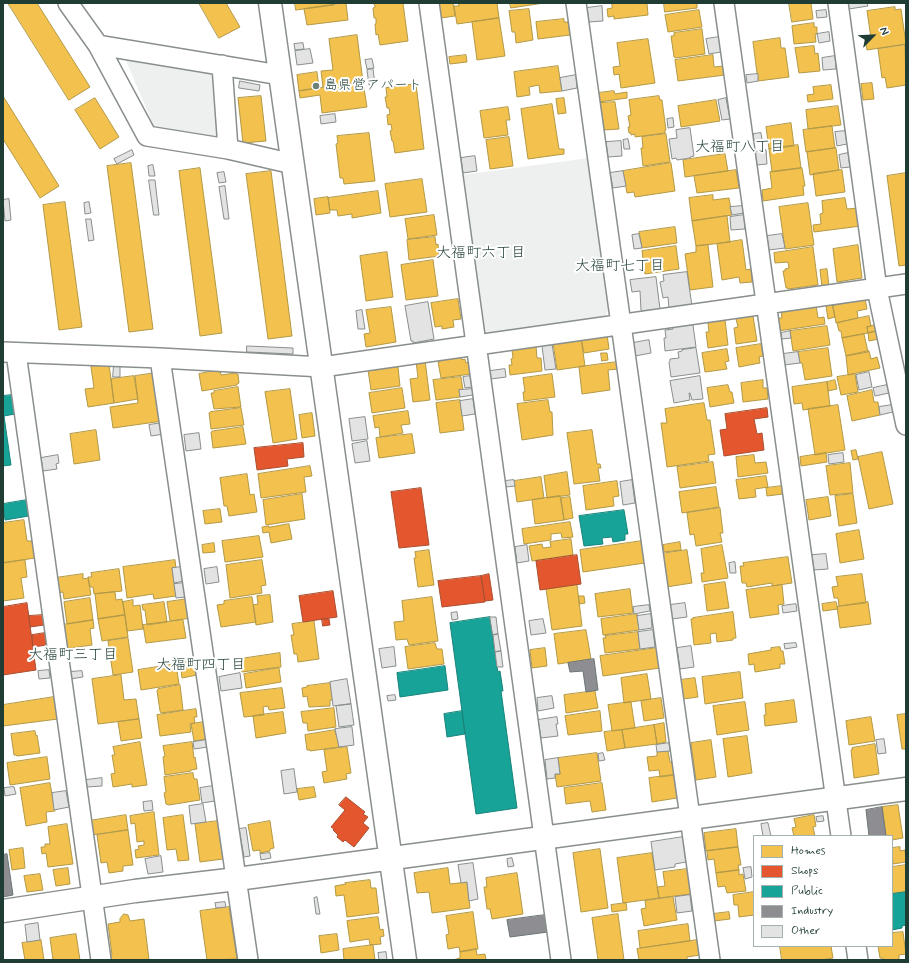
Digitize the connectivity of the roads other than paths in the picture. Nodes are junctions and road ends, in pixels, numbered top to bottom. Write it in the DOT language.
graph roads {
  1 [pos="68,3"];
  2 [pos="270,3"];
  3 [pos="429,3"];
  4 [pos="576,3"];
  5 [pos="724,3"];
  6 [pos="838,3"];
  7 [pos="98,45"];
  8 [pos="222,65"];
  9 [pos="280,75"];
  10 [pos="228,149"];
  11 [pos="292,164"];
  12 [pos="906,284"];
  13 [pos="877,289"];
  14 [pos="766,304"];
  15 [pos="620,324"];
  16 [pos="477,345"];
  17 [pos="9,352"];
  18 [pos="160,358"];
  19 [pos="322,367"];
  20 [pos="906,425"];
  21 [pos="906,789"];
  22 [pos="836,799"];
  23 [pos="691,818"];
  24 [pos="841,835"];
  25 [pos="544,837"];
  26 [pos="390,857"];
  27 [pos="237,879"];
  28 [pos="92,898"];
  29 [pos="3,911"];
  30 [pos="856,947"];
  31 [pos="101,960"];
  32 [pos="248,960"];
  33 [pos="405,960"];
  34 [pos="561,960"];
  35 [pos="710,960"];
  36 [pos="858,960"];
  1 -- 7 [label="street"];
  2 -- 9 [label="street"];
  3 -- 16 [label="street"];
  4 -- 15 [label="street"];
  5 -- 14 [label="street"];
  6 -- 13 [label="street"];
  7 -- 8 [label="street"];
  7 -- 10 [label="street"];
  8 -- 9 [label="street"];
  8 -- 10 [label="street"];
  9 -- 11 [label="street"];
  10 -- 11 [label="street"];
  11 -- 19 [label="street"];
  12 -- 13 [label="street"];
  13 -- 14 [label="street"];
  13 -- 20 [label="street"];
  14 -- 15 [label="street"];
  14 -- 22 [label="street"];
  15 -- 16 [label="street"];
  15 -- 23 [label="street"];
  16 -- 19 [label="street"];
  16 -- 25 [label="street"];
  17 -- 18 [label="street"];
  17 -- 28 [label="street"];
  18 -- 19 [label="street"];
  18 -- 27 [label="street"];
  19 -- 26 [label="street"];
  21 -- 22 [label="street"];
  22 -- 23 [label="street"];
  22 -- 24 [label="street"];
  23 -- 25 [label="street"];
  23 -- 35 [label="street"];
  25 -- 26 [label="street"];
  25 -- 34 [label="street"];
  26 -- 27 [label="street"];
  26 -- 33 [label="street"];
  27 -- 28 [label="street"];
  27 -- 32 [label="street"];
  28 -- 29 [label="street"];
  28 -- 31 [label="street"];
  30 -- 36 [label="street"];
}
